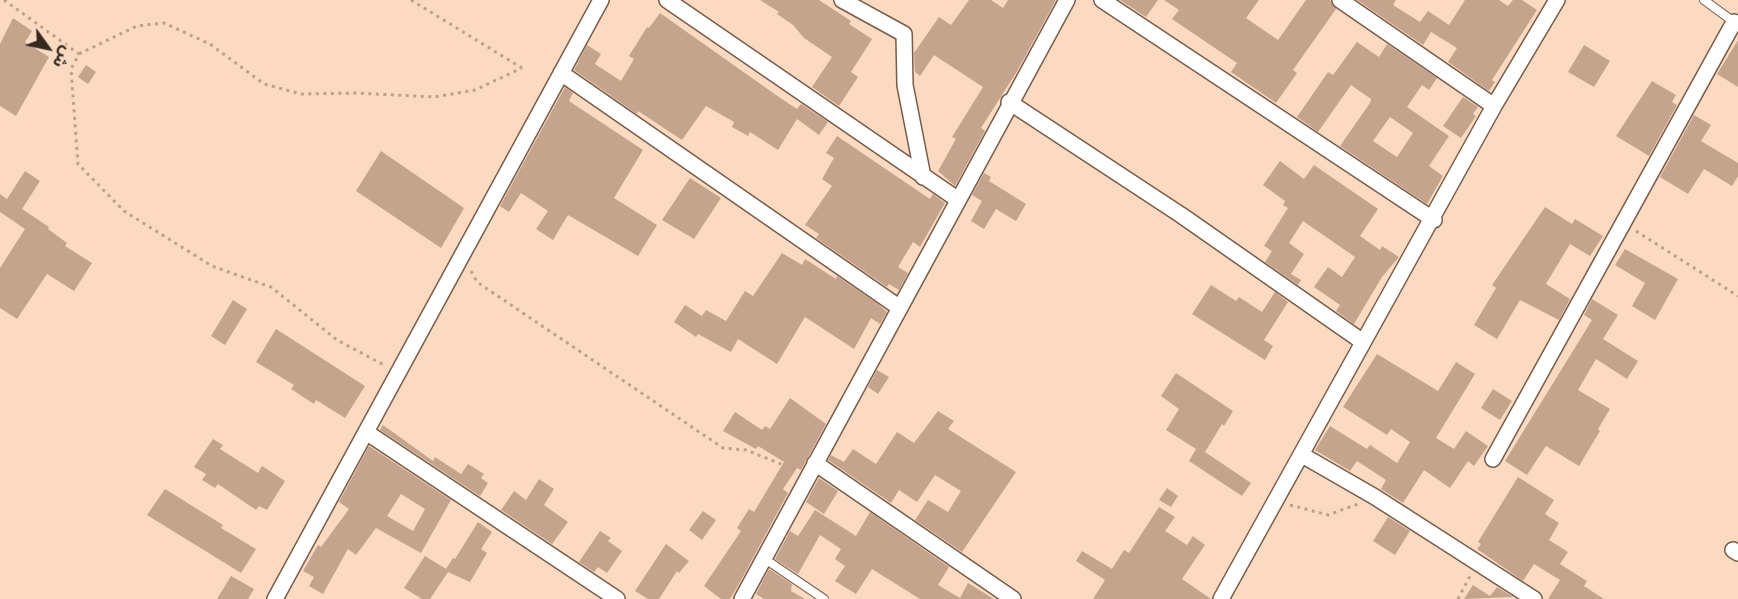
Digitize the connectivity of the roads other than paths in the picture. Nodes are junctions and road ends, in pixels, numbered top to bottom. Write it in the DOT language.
graph roads {
  1 [pos="601,0"];
  2 [pos="667,0"];
  3 [pos="842,0"];
  4 [pos="1067,0"];
  5 [pos="1102,0"];
  6 [pos="1341,0"];
  7 [pos="1557,0"];
  8 [pos="1704,0"];
  9 [pos="1736,23"];
  10 [pos="561,73"];
  11 [pos="1009,102"];
  12 [pos="1494,106"];
  13 [pos="923,177"];
  14 [pos="957,199"];
  15 [pos="1434,220"];
  16 [pos="900,308"];
  17 [pos="1363,342"];
  18 [pos="366,432"];
  19 [pos="1302,455"];
  20 [pos="1493,459"];
  21 [pos="812,470"];
  22 [pos="765,559"];
  23 [pos="275,599"];
  24 [pos="617,599"];
  25 [pos="742,599"];
  26 [pos="824,599"];
  27 [pos="1013,599"];
  28 [pos="1221,599"];
  29 [pos="1534,599"];
  1 -- 10 [label="street"];
  2 -- 13 [label="street"];
  3 -- 13 [label="street"];
  4 -- 11 [label="street"];
  5 -- 15 [label="street"];
  6 -- 12 [label="street"];
  7 -- 12 [label="street"];
  8 -- 9 [label="lane"];
  9 -- 20 [label="street"];
  10 -- 16 [label="street"];
  10 -- 18 [label="street"];
  11 -- 14 [label="street"];
  11 -- 17 [label="street"];
  12 -- 15 [label="street"];
  13 -- 14 [label="street"];
  14 -- 16 [label="street"];
  15 -- 17 [label="street"];
  16 -- 21 [label="street"];
  17 -- 19 [label="street"];
  18 -- 23 [label="street"];
  18 -- 24 [label="street"];
  19 -- 28 [label="street"];
  19 -- 29 [label="street"];
  21 -- 22 [label="street"];
  21 -- 27 [label="street"];
  22 -- 25 [label="street"];
  22 -- 26 [label="lane"];
}
